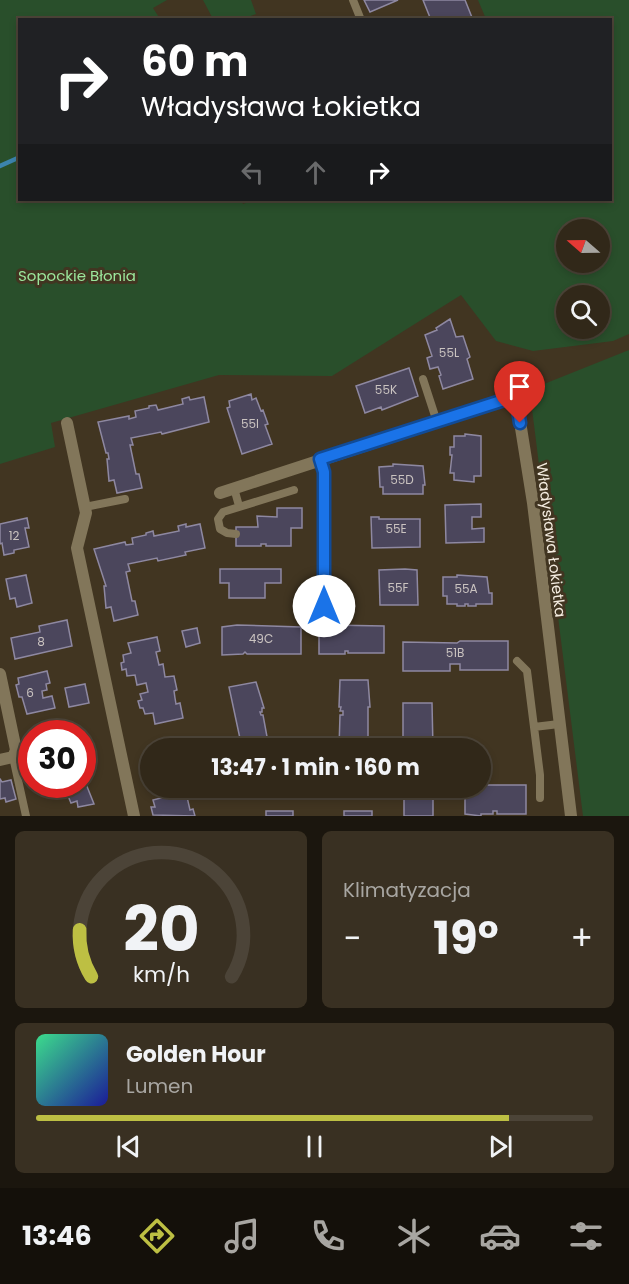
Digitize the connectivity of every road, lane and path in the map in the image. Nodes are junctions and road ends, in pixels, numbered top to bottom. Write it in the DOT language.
graph roads {
  1 [pos="352,0"];
  2 [pos="360,18"];
  3 [pos="423,379"];
  4 [pos="437,422"];
  5 [pos="67,423"];
  6 [pos="320,459"];
  7 [pos="234,488"];
  8 [pos="294,490"];
  9 [pos="220,493"];
  10 [pos="125,499"];
  11 [pos="239,506"];
  12 [pos="85,507"];
  13 [pos="236,534"];
  14 [pos="324,606"];
  15 [pos="517,661"];
  16 [pos="0,674"];
  17 [pos="559,724"];
  18 [pos="534,727"];
  19 [pos="6,759"];
  20 [pos="540,798"];
  21 [pos="26,816"];
  22 [pos="134,816"];
  23 [pos="571,816"];
  1 -- 2 [label="lane"];
  3 -- 4 [label="lane"];
  4 -- 6 [label="street, Władysława Łokietka"];
  4 -- 17 [label="street, Władysława Łokietka"];
  5 -- 12 [label="street"];
  6 -- 7 [label="street, Władysława Łokietka"];
  6 -- 14 [label="street"];
  7 -- 9 [label="street, Władysława Łokietka"];
  7 -- 11 [label="lane"];
  8 -- 11 [label="lane"];
  10 -- 12 [label="lane"];
  11 -- 13 [label="lane"];
  12 -- 22 [label="street"];
  15 -- 18 [label="lane"];
  16 -- 19 [label="street"];
  17 -- 18 [label="lane"];
  17 -- 23 [label="street, Władysława Łokietka"];
  18 -- 20 [label="lane"];
  19 -- 21 [label="lane"];
}
